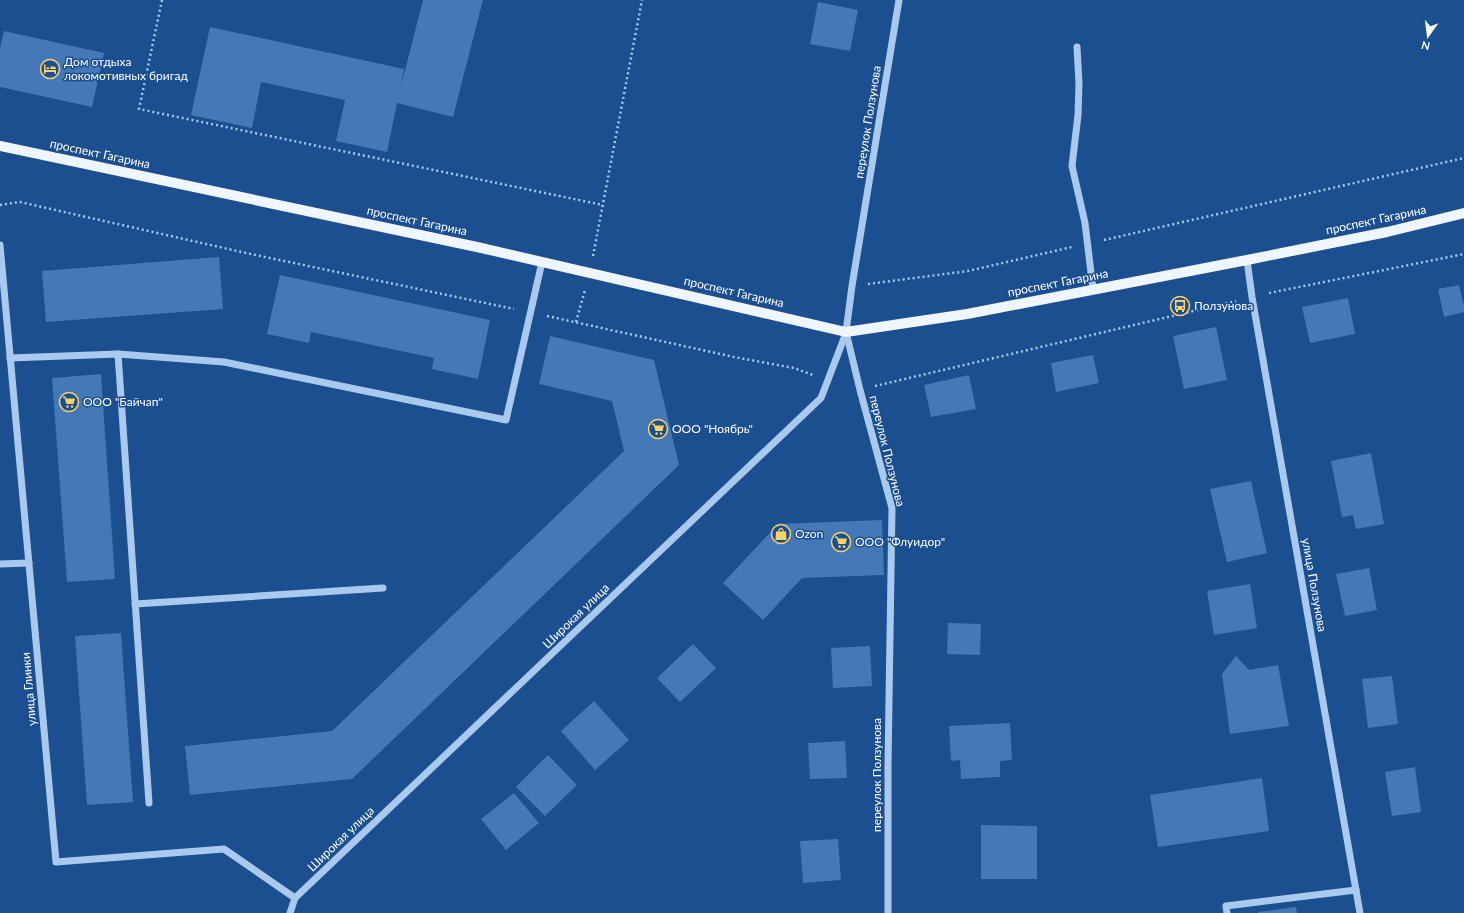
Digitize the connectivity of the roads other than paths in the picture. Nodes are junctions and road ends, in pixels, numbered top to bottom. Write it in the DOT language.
graph roads {
  1 [pos="899,0"];
  2 [pos="1077,47"];
  3 [pos="0,146"];
  4 [pos="1464,213"];
  5 [pos="0,245"];
  6 [pos="1247,260"];
  7 [pos="542,262"];
  8 [pos="1093,289"];
  9 [pos="846,332"];
  10 [pos="118,354"];
  11 [pos="10,358"];
  12 [pos="29,563"];
  13 [pos="0,564"];
  14 [pos="383,588"];
  15 [pos="135,604"];
  16 [pos="149,803"];
  17 [pos="1356,890"];
  18 [pos="295,898"];
  19 [pos="290,913"];
  20 [pos="888,913"];
  21 [pos="1227,913"];
  22 [pos="1360,913"];
  1 -- 9 [label="street, переулок Ползунова"];
  2 -- 8 [label="street"];
  3 -- 7 [label="main road, проспект Гагарина"];
  4 -- 6 [label="main road, проспект Гагарина"];
  5 -- 11 [label="street, улица Глинки"];
  6 -- 8 [label="main road, проспект Гагарина"];
  6 -- 17 [label="street, улица Ползунова"];
  7 -- 9 [label="main road, проспект Гагарина"];
  7 -- 10 [label="street"];
  8 -- 9 [label="main road, проспект Гагарина"];
  9 -- 18 [label="street, Широкая улица"];
  9 -- 20 [label="street, переулок Ползунова"];
  10 -- 11 [label="street"];
  10 -- 15 [label="street"];
  11 -- 12 [label="street, улица Глинки"];
  12 -- 13 [label="street"];
  12 -- 18 [label="street, улица Глинки"];
  14 -- 15 [label="street"];
  15 -- 16 [label="street"];
  17 -- 21 [label="street"];
  17 -- 22 [label="street, улица Ползунова"];
  18 -- 19 [label="street"];
}
